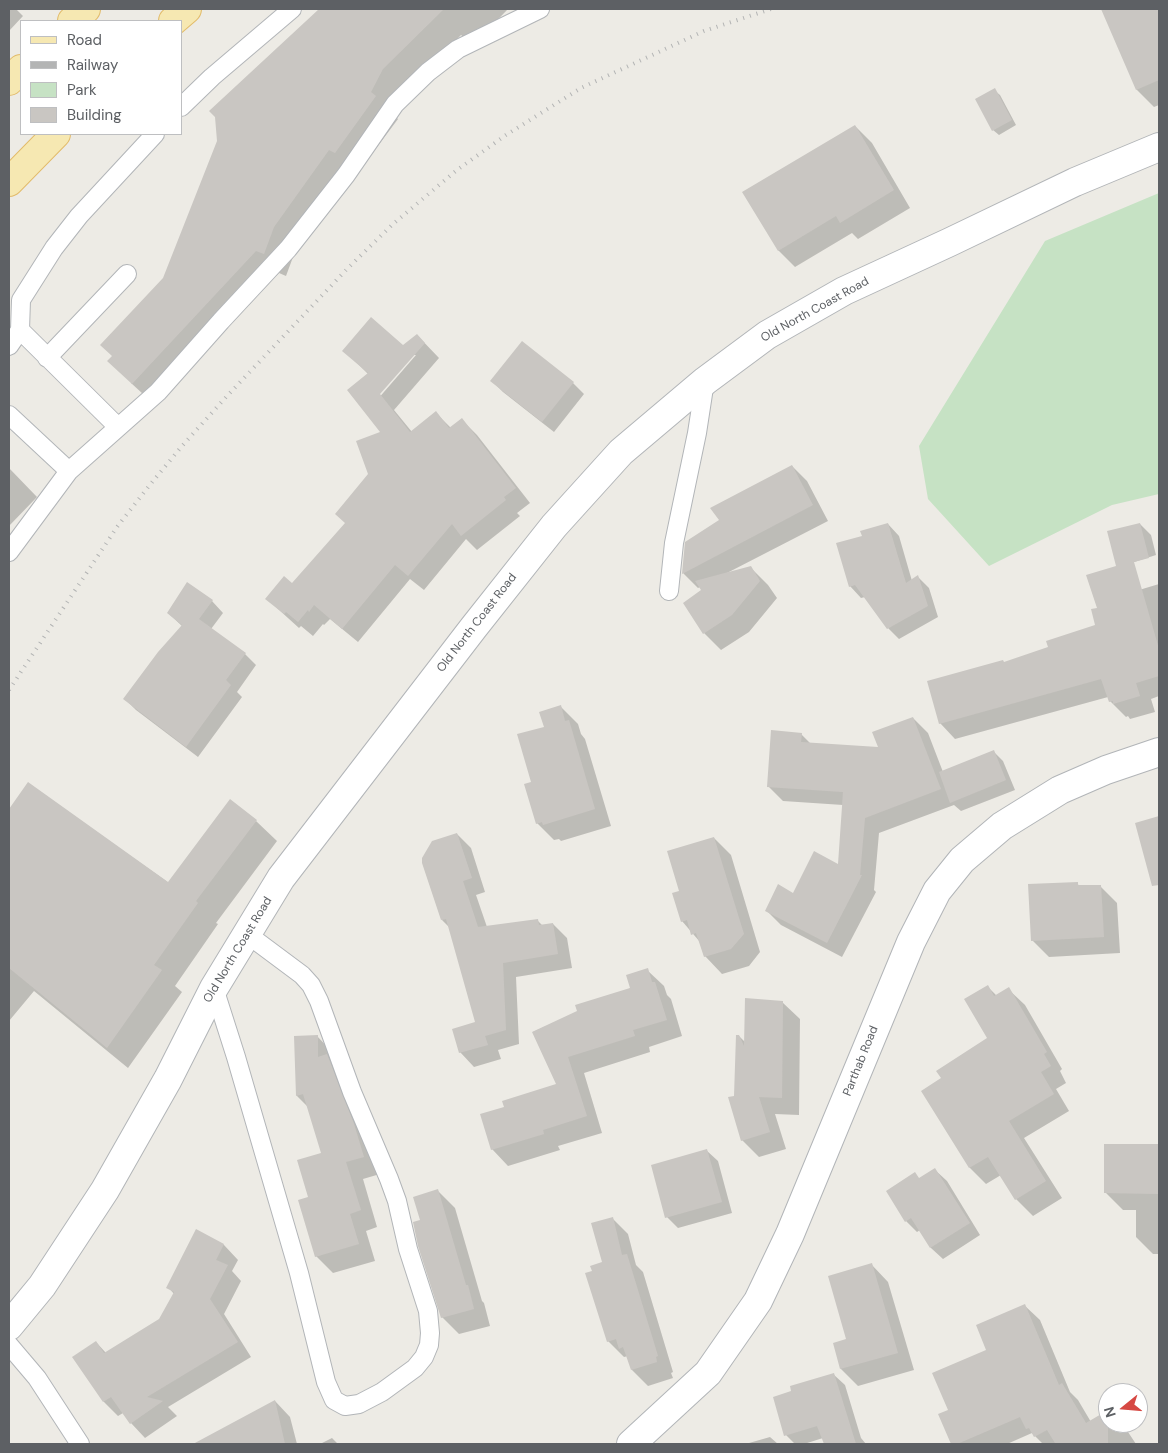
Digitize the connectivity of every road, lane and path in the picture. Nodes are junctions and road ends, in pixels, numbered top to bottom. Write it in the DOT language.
graph roads {
  1 [pos="86,9"];
  2 [pos="187,9"];
  3 [pos="292,9"];
  4 [pos="540,9"];
  5 [pos="73,20"];
  6 [pos="175,20"];
  7 [pos="20,69"];
  8 [pos="9,81"];
  9 [pos="182,106"];
  10 [pos="55,135"];
  11 [pos="154,135"];
  12 [pos="1159,147"];
  13 [pos="9,182"];
  14 [pos="127,274"];
  15 [pos="20,330"];
  16 [pos="9,346"];
  17 [pos="48,358"];
  18 [pos="705,381"];
  19 [pos="9,414"];
  20 [pos="118,428"];
  21 [pos="69,471"];
  22 [pos="9,552"];
  23 [pos="669,591"];
  24 [pos="1159,752"];
  25 [pos="247,934"];
  26 [pos="214,988"];
  27 [pos="9,1326"];
  28 [pos="9,1345"];
  29 [pos="80,1444"];
  30 [pos="631,1444"];
  1 -- 5 [label="main road"];
  2 -- 6 [label="main road"];
  3 -- 9 [label="lane"];
  4 -- 20 [label="lane"];
  7 -- 8 [label="main road"];
  10 -- 13 [label="main road"];
  11 -- 15 [label="lane"];
  12 -- 18 [label="street, Old North Coast Road"];
  14 -- 17 [label="lane"];
  15 -- 16 [label="lane"];
  15 -- 17 [label="lane"];
  17 -- 20 [label="lane"];
  18 -- 23 [label="lane"];
  18 -- 25 [label="street, Old North Coast Road"];
  19 -- 21 [label="lane"];
  20 -- 21 [label="lane"];
  21 -- 22 [label="lane"];
  24 -- 30 [label="street, Parthab Road"];
  25 -- 26 [label="street, Old North Coast Road"];
  25 -- 26 [label="lane"];
  26 -- 27 [label="street, Old North Coast Road"];
  28 -- 29 [label="lane"];
}
